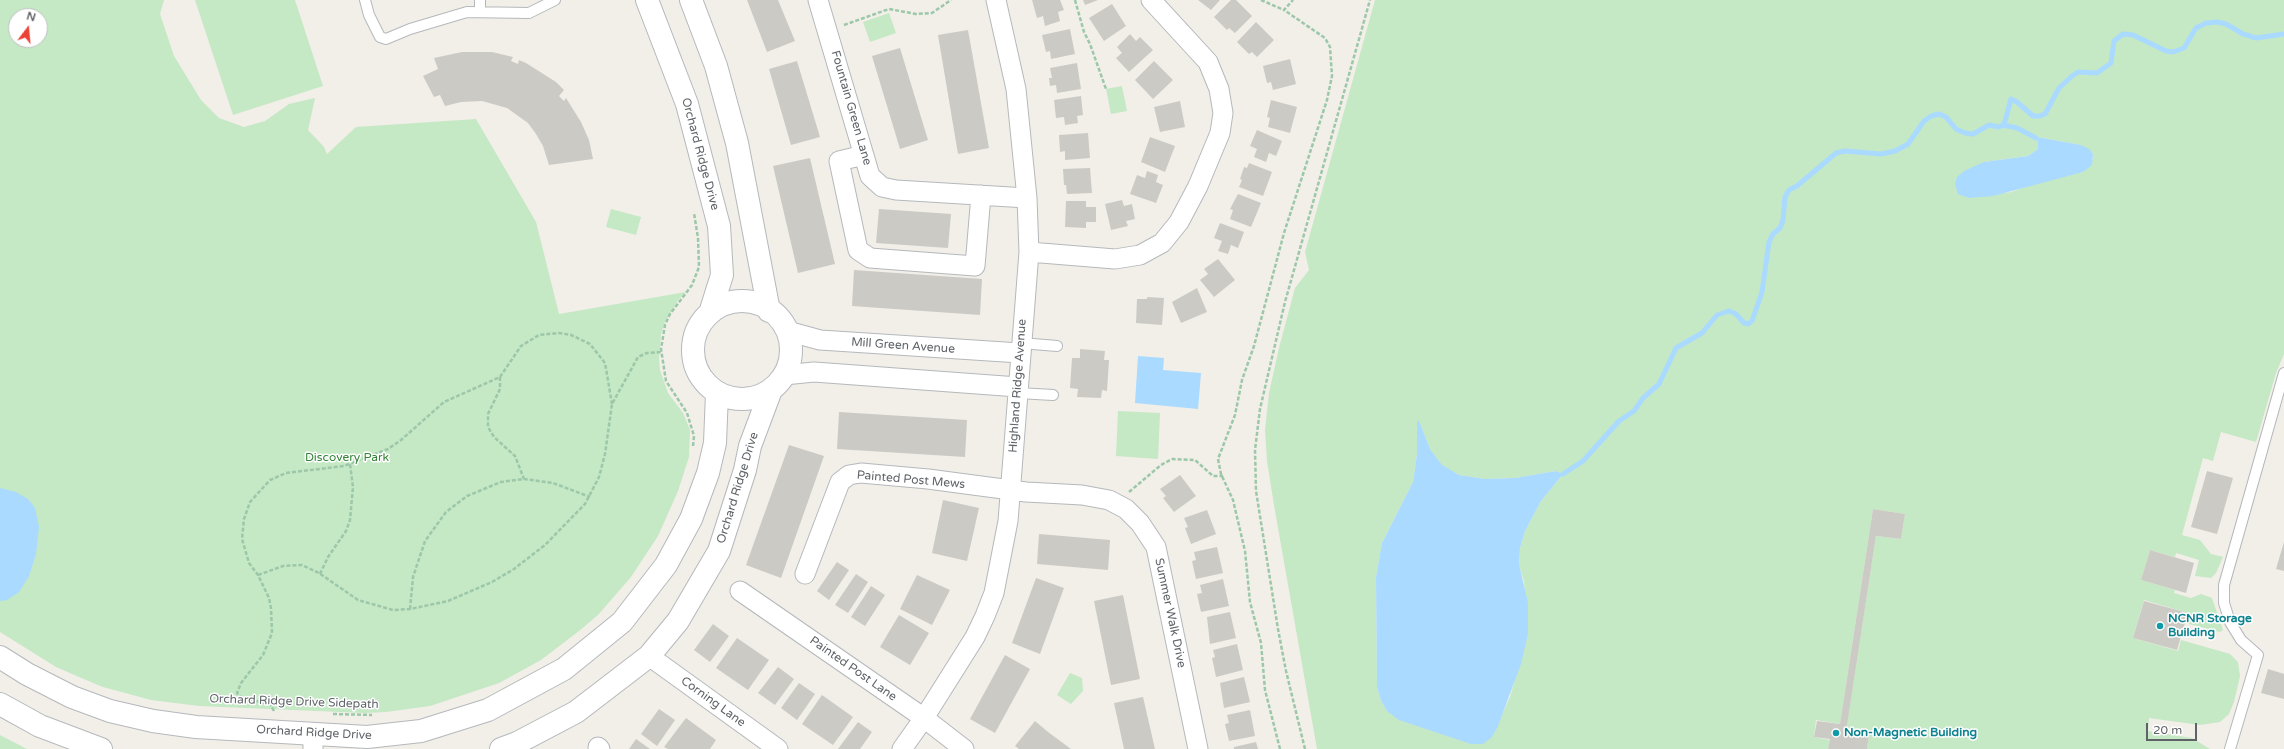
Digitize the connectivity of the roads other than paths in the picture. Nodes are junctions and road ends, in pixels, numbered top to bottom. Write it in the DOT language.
graph roads {
  1 [pos="365,0"];
  2 [pos="480,0"];
  3 [pos="555,0"];
  4 [pos="647,0"];
  5 [pos="691,0"];
  6 [pos="818,0"];
  7 [pos="996,0"];
  8 [pos="1151,0"];
  9 [pos="480,12"];
  10 [pos="864,155"];
  11 [pos="981,195"];
  12 [pos="1027,198"];
  13 [pos="1029,252"];
  14 [pos="769,311"];
  15 [pos="710,313"];
  16 [pos="787,332"];
  17 [pos="1057,346"];
  18 [pos="1021,348"];
  19 [pos="2284,373"];
  20 [pos="778,382"];
  21 [pos="1018,390"];
  22 [pos="717,393"];
  23 [pos="1053,395"];
  24 [pos="1011,490"];
  25 [pos="806,574"];
  26 [pos="740,591"];
  27 [pos="649,656"];
  28 [pos="0,657"];
  29 [pos="0,704"];
  30 [pos="924,718"];
  31 [pos="313,741"];
  32 [pos="102,749"];
  33 [pos="501,749"];
  34 [pos="778,749"];
  35 [pos="902,749"];
  36 [pos="964,749"];
  37 [pos="1198,749"];
  38 [pos="2230,749"];
  1 -- 9 [label="lane"];
  2 -- 9 [label="lane"];
  3 -- 9 [label="lane"];
  4 -- 15 [label="street, Orchard Ridge Drive"];
  5 -- 14 [label="street"];
  6 -- 10 [label="street, Fountain Green Lane"];
  7 -- 12 [label="street, Highland Ridge Avenue"];
  8 -- 13 [label="street"];
  10 -- 11 [label="street, Fountain Green Lane"];
  10 -- 11 [label="street"];
  11 -- 12 [label="street, Fountain Green Lane"];
  12 -- 13 [label="street, Highland Ridge Avenue"];
  13 -- 18 [label="street, Highland Ridge Avenue"];
  14 -- 15 [label="street"];
  14 -- 16 [label="street"];
  15 -- 22 [label="street"];
  16 -- 18 [label="street, Mill Green Avenue"];
  16 -- 20 [label="street"];
  17 -- 18 [label="lane"];
  18 -- 21 [label="street, Highland Ridge Avenue"];
  19 -- 38 [label="lane"];
  20 -- 21 [label="street"];
  20 -- 22 [label="street"];
  20 -- 27 [label="street, Orchard Ridge Drive"];
  21 -- 23 [label="lane"];
  21 -- 24 [label="street, Highland Ridge Avenue"];
  22 -- 31 [label="street, Orchard Ridge Drive"];
  24 -- 25 [label="street, Painted Post Mews"];
  24 -- 30 [label="street, Highland Ridge Avenue"];
  24 -- 37 [label="street, Summer Walk Drive"];
  26 -- 30 [label="street, Painted Post Lane"];
  27 -- 33 [label="street, Orchard Ridge Drive"];
  27 -- 34 [label="street, Corning Lane"];
  28 -- 31 [label="street, Orchard Ridge Drive"];
  29 -- 32 [label="street"];
  30 -- 35 [label="street, Highland Ridge Avenue"];
  30 -- 36 [label="street, Painted Post Lane"];
}
